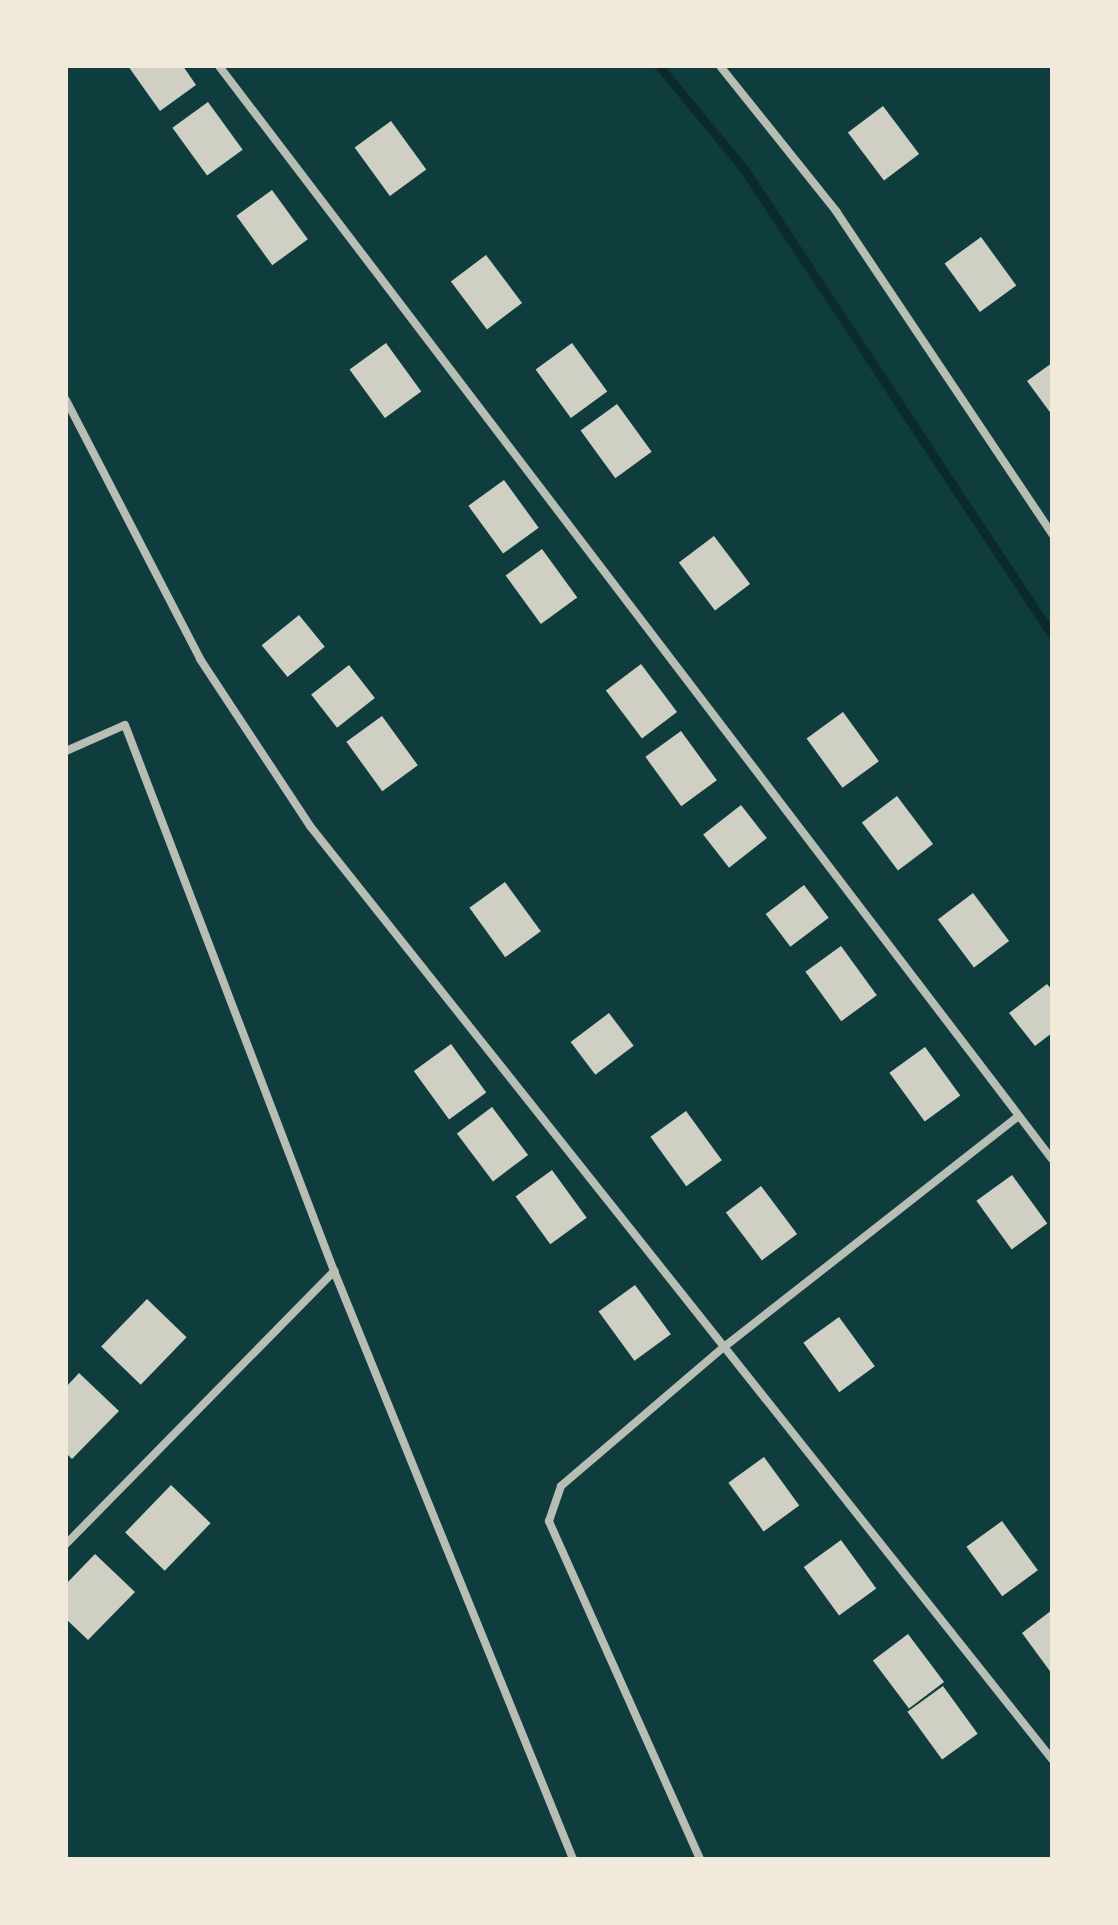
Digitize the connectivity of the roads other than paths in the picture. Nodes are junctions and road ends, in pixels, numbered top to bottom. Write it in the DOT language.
graph roads {
  1 [pos="219,66"];
  2 [pos="720,66"];
  3 [pos="66,400"];
  4 [pos="1052,534"];
  5 [pos="66,751"];
  6 [pos="1017,1117"];
  7 [pos="1052,1159"];
  8 [pos="334,1271"];
  9 [pos="724,1347"];
  10 [pos="66,1544"];
  11 [pos="1052,1759"];
  12 [pos="573,1859"];
  13 [pos="700,1859"];
  1 -- 6 [label="street"];
  2 -- 4 [label="street"];
  3 -- 9 [label="street"];
  5 -- 8 [label="street"];
  6 -- 7 [label="street"];
  6 -- 9 [label="street"];
  8 -- 10 [label="street"];
  8 -- 12 [label="street"];
  9 -- 11 [label="street"];
  9 -- 13 [label="street"];
}
